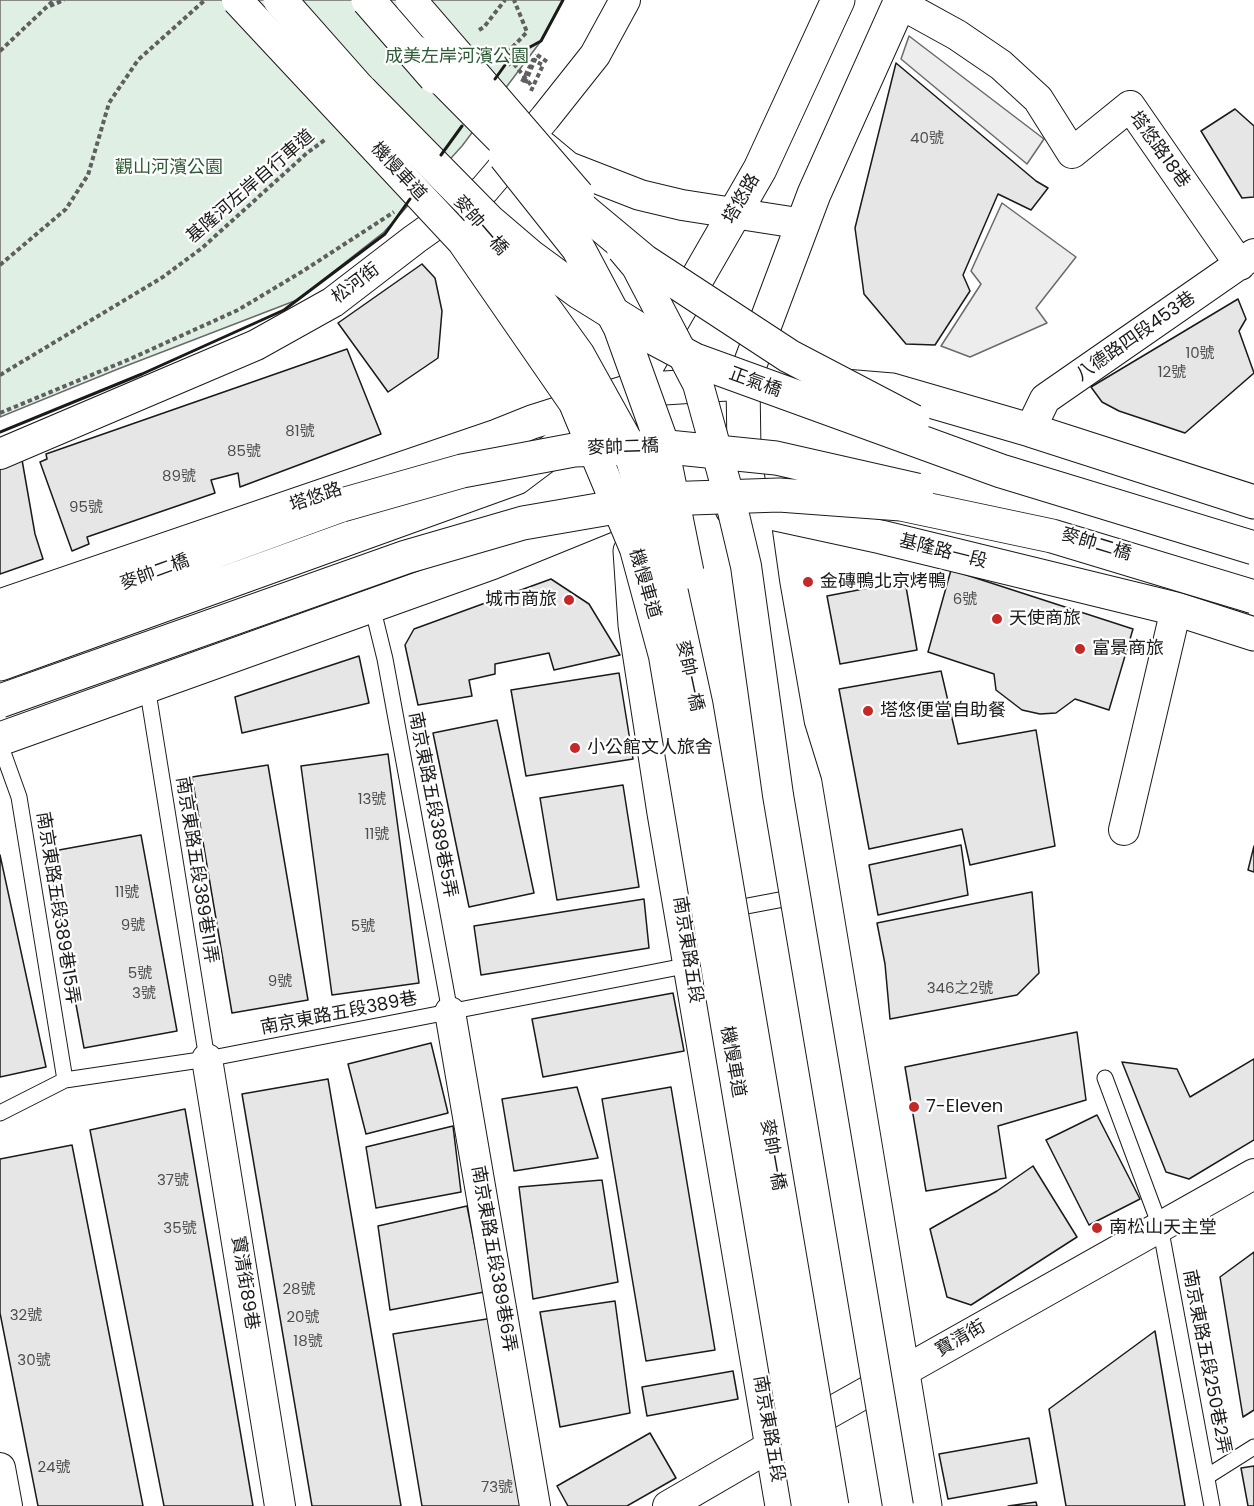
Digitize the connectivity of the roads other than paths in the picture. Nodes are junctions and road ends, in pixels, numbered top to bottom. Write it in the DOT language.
graph roads {
  1 [pos="237,0"];
  2 [pos="280,0"];
  3 [pos="369,0"];
  4 [pos="411,0"];
  5 [pos="625,0"];
  6 [pos="838,0"];
  7 [pos="900,2"];
  8 [pos="417,53"];
  9 [pos="362,91"];
  10 [pos="530,136"];
  11 [pos="734,213"];
  12 [pos="804,224"];
  13 [pos="1247,259"];
  14 [pos="743,383"];
  15 [pos="633,390"];
  16 [pos="1030,430"];
  17 [pos="0,454"];
  18 [pos="1254,502"];
  19 [pos="627,508"];
  20 [pos="752,509"];
  21 [pos="1254,549"];
  22 [pos="1254,564"];
  23 [pos="1254,596"];
  24 [pos="0,606"];
  25 [pos="372,606"];
  26 [pos="1176,609"];
  27 [pos="0,630"];
  28 [pos="1254,634"];
  29 [pos="0,664"];
  30 [pos="147,686"];
  31 [pos="0,701"];
  32 [pos="0,739"];
  33 [pos="0,744"];
  34 [pos="1124,830"];
  35 [pos="824,891"];
  36 [pos="682,919"];
  37 [pos="690,965"];
  38 [pos="450,1012"];
  39 [pos="207,1059"];
  40 [pos="1105,1078"];
  41 [pos="65,1080"];
  42 [pos="0,1113"];
  43 [pos="1254,1174"];
  44 [pos="1160,1226"];
  45 [pos="903,1372"];
  46 [pos="771,1446"];
  47 [pos="1254,1447"];
  48 [pos="0,1468"];
  49 [pos="1208,1476"];
  50 [pos="7,1506"];
  51 [pos="280,1506"];
  52 [pos="535,1506"];
  53 [pos="668,1506"];
  54 [pos="782,1506"];
  55 [pos="807,1506"];
  56 [pos="832,1506"];
  57 [pos="841,1506"];
  58 [pos="898,1506"];
  59 [pos="925,1506"];
  60 [pos="1212,1506"];
  1 -- 55 [label="street, 機慢車道, bridge"];
  2 -- 9 [label="main road, 麥帥一橋, bridge"];
  2 -- 56 [label="main road, 麥帥一橋, bridge"];
  3 -- 8 [label="main road, 麥帥一橋, bridge"];
  3 -- 57 [label="main road, 麥帥一橋, bridge"];
  4 -- 58 [label="street, bridge"];
  5 -- 10 [label="street, 松河街"];
  6 -- 11 [label="main road, 塔悠路"];
  7 -- 12 [label="main road"];
  7 -- 13 [label="street, 塔悠路18巷"];
  8 -- 21 [label="main road, 正氣橋, bridge"];
  9 -- 21 [label="main road, 正氣橋, bridge"];
  10 -- 11 [label="street"];
  10 -- 17 [label="street, 松河街"];
  11 -- 12 [label="street"];
  11 -- 15 [label="main road, 塔悠路"];
  12 -- 14 [label="main road"];
  13 -- 16 [label="street, 八德路四段453巷"];
  14 -- 15 [label="main road, 塔悠路"];
  14 -- 16 [label="main road"];
  14 -- 20 [label="main road"];
  14 -- 22 [label="main road"];
  15 -- 19 [label="main road, 南京東路五段"];
  15 -- 24 [label="main road, 塔悠路"];
  15 -- 29 [label="main road"];
  16 -- 18 [label="main road"];
  19 -- 20 [label="main road, 基隆路一段"];
  19 -- 25 [label="main road"];
  19 -- 36 [label="main road, 南京東路五段"];
  20 -- 26 [label="main road, 基隆路一段"];
  20 -- 35 [label="main road"];
  23 -- 27 [label="main road, 麥帥二橋, bridge"];
  23 -- 31 [label="main road, 麥帥二橋, bridge"];
  25 -- 30 [label="main road"];
  25 -- 38 [label="lane, 南京東路五段389巷5弄"];
  26 -- 28 [label="main road, 基隆路一段"];
  26 -- 34 [label="street"];
  30 -- 32 [label="main road"];
  30 -- 39 [label="lane, 南京東路五段389巷11弄"];
  33 -- 41 [label="lane, 南京東路五段389巷15弄"];
  35 -- 36 [label="lane"];
  35 -- 45 [label="main road"];
  36 -- 37 [label="main road, 南京東路五段"];
  37 -- 38 [label="lane, 南京東路五段389巷"];
  37 -- 46 [label="main road, 南京東路五段"];
  38 -- 39 [label="lane, 南京東路五段389巷"];
  38 -- 52 [label="street, 南京東路五段389巷6弄"];
  39 -- 41 [label="lane, 南京東路五段389巷"];
  39 -- 51 [label="street, 寶清街89巷"];
  40 -- 44 [label="lane, 南京東路五段250巷2弄"];
  41 -- 42 [label="lane, 南京東路五段389巷"];
  43 -- 44 [label="street, 寶清街"];
  44 -- 45 [label="street, 寶清街"];
  44 -- 49 [label="lane, 南京東路五段250巷2弄"];
  45 -- 46 [label="street, 寶清街"];
  45 -- 59 [label="main road"];
  46 -- 53 [label="street, 寶清街"];
  46 -- 54 [label="main road, 南京東路五段"];
  47 -- 49 [label="lane"];
  48 -- 50 [label="street"];
  49 -- 60 [label="lane, 南京東路五段250巷2弄"];
}
